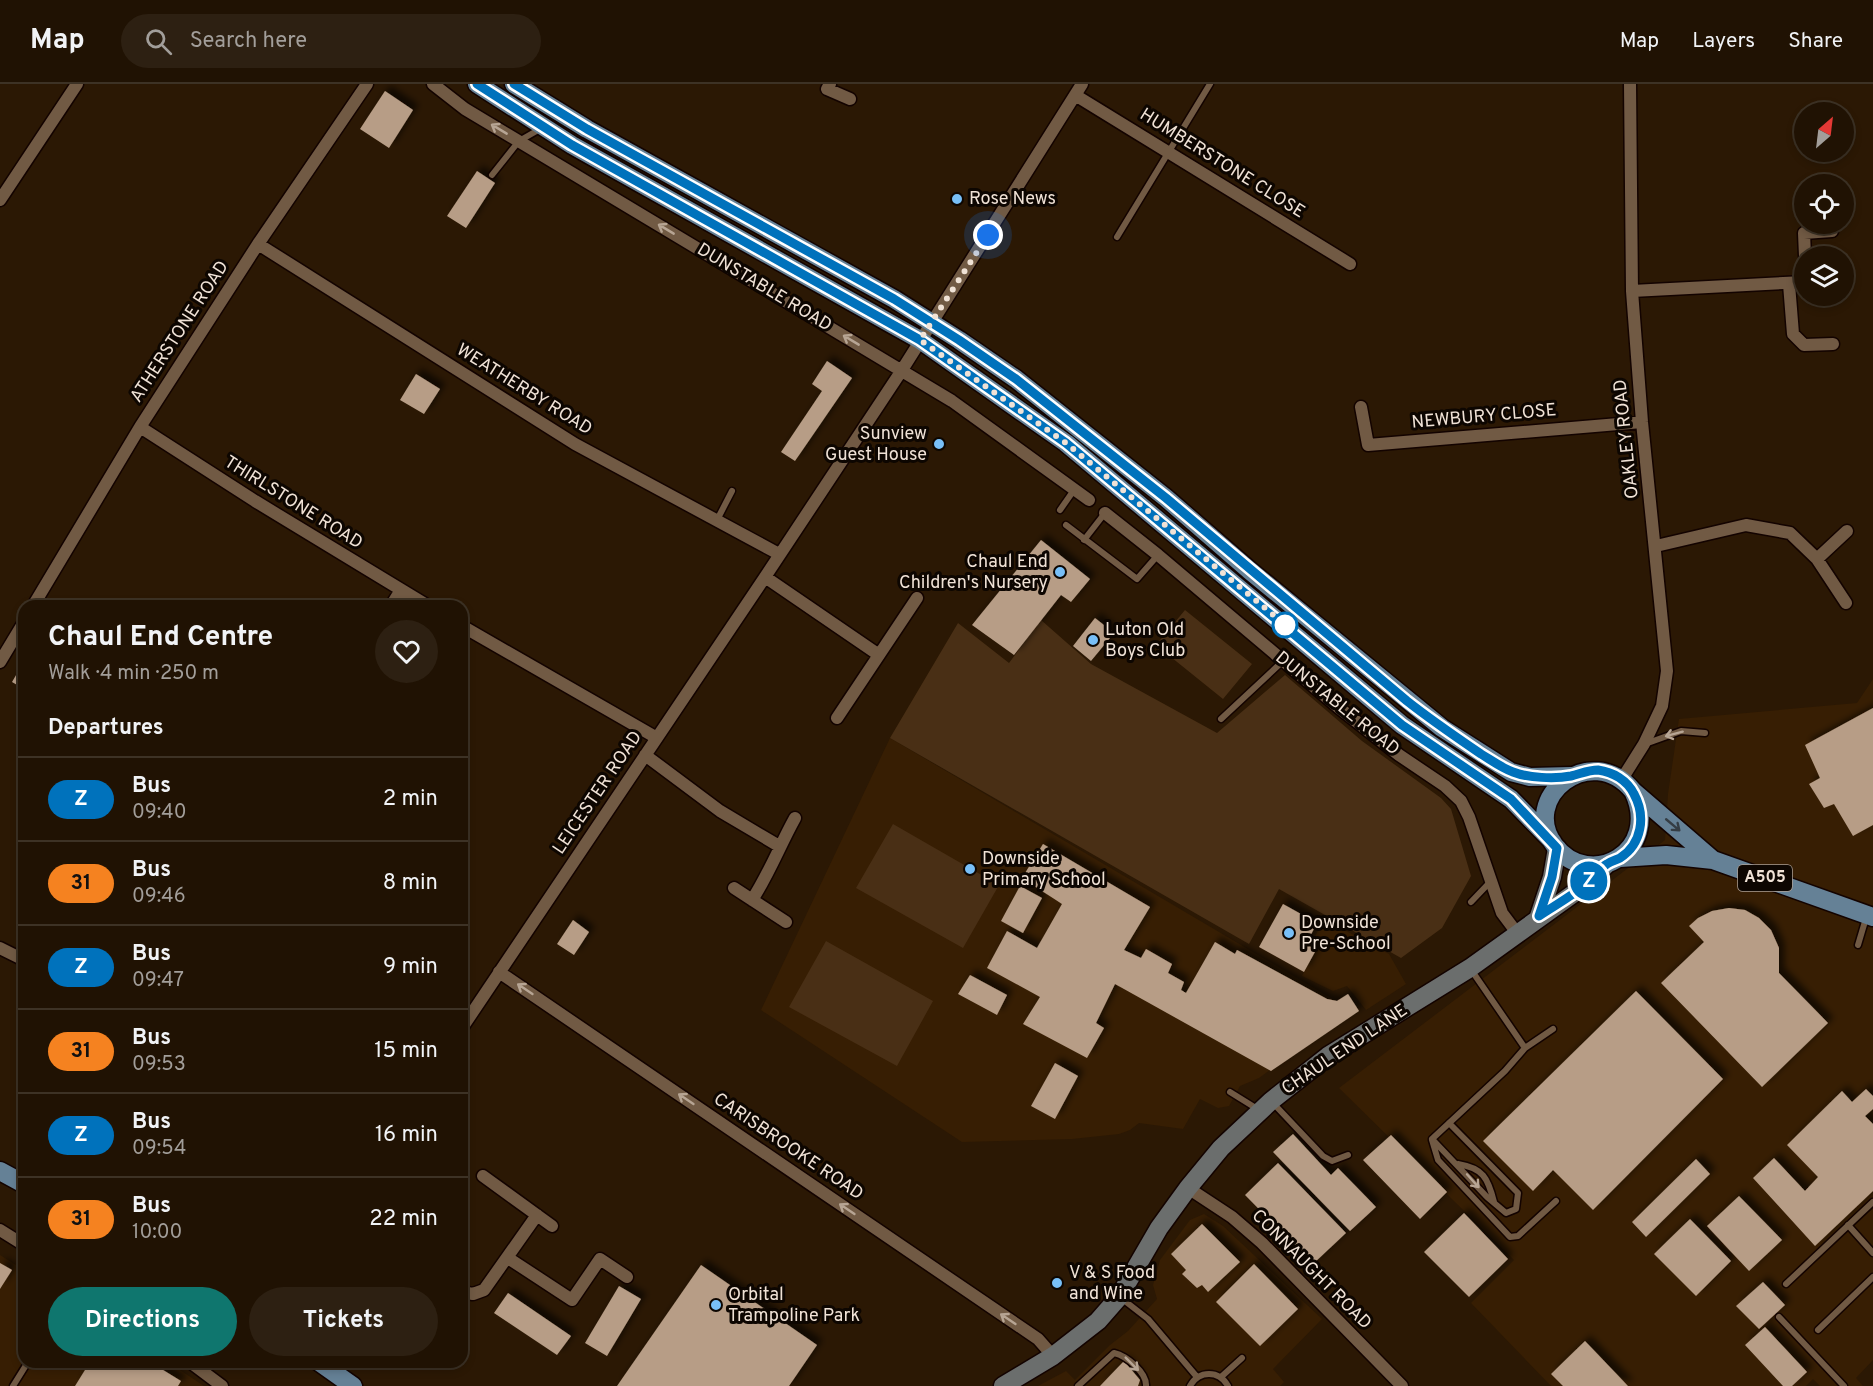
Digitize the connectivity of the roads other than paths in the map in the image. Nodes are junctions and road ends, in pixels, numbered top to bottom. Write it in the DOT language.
graph roads {
  1 [pos="77,84"];
  2 [pos="367,84"];
  3 [pos="433,84"];
  4 [pos="477,84"];
  5 [pos="514,84"];
  6 [pos="830,84"];
  7 [pos="1210,84"];
  8 [pos="1630,84"];
  9 [pos="1079,89"];
  10 [pos="850,99"];
  11 [pos="544,127"];
  12 [pos="519,141"];
  13 [pos="1169,152"];
  14 [pos="492,175"];
  15 [pos="0,200"];
  16 [pos="1117,237"];
  17 [pos="258,244"];
  18 [pos="1350,264"];
  19 [pos="1794,284"];
  20 [pos="1789,285"];
  21 [pos="1632,291"];
  22 [pos="932,323"];
  23 [pos="920,340"];
  24 [pos="1833,344"];
  25 [pos="902,370"];
  26 [pos="1361,407"];
  27 [pos="1642,422"];
  28 [pos="140,427"];
  29 [pos="1074,490"];
  30 [pos="732,491"];
  31 [pos="1089,500"];
  32 [pos="1060,510"];
  33 [pos="1106,513"];
  34 [pos="717,520"];
  35 [pos="1066,525"];
  36 [pos="1847,531"];
  37 [pos="1084,540"];
  38 [pos="1656,546"];
  39 [pos="779,554"];
  40 [pos="1158,555"];
  41 [pos="1817,559"];
  42 [pos="765,577"];
  43 [pos="401,590"];
  44 [pos="917,598"];
  45 [pos="37,600"];
  46 [pos="395,600"];
  47 [pos="418,600"];
  48 [pos="1846,603"];
  49 [pos="468,629"];
  50 [pos="18,632"];
  51 [pos="879,654"];
  52 [pos="1283,661"];
  53 [pos="0,662"];
  54 [pos="837,718"];
  55 [pos="1221,719"];
  56 [pos="1705,733"];
  57 [pos="657,738"];
  58 [pos="1644,744"];
  59 [pos="645,755"];
  60 [pos="1570,776"];
  61 [pos="1628,785"];
  62 [pos="795,818"];
  63 [pos="1554,845"];
  64 [pos="779,846"];
  65 [pos="1713,860"];
  66 [pos="1614,861"];
  67 [pos="1491,881"];
  68 [pos="734,888"];
  69 [pos="752,900"];
  70 [pos="1471,902"];
  71 [pos="1539,916"];
  72 [pos="1870,916"];
  73 [pos="786,922"];
  74 [pos="1517,933"];
  75 [pos="1858,945"];
  76 [pos="0,948"];
  77 [pos="18,957"];
  78 [pos="1470,968"];
  79 [pos="499,972"];
  80 [pos="468,1018"];
  81 [pos="1553,1029"];
  82 [pos="1525,1048"];
  83 [pos="1230,1092"];
  84 [pos="1265,1106"];
  85 [pos="1449,1124"];
  86 [pos="1432,1139"];
  87 [pos="1348,1155"];
  88 [pos="1457,1164"];
  89 [pos="0,1171"];
  90 [pos="483,1176"];
  91 [pos="18,1181"];
  92 [pos="1188,1188"];
  93 [pos="1556,1201"];
  94 [pos="1873,1202"];
  95 [pos="1494,1203"];
  96 [pos="537,1215"];
  97 [pos="1848,1225"];
  98 [pos="552,1226"];
  99 [pos="0,1230"];
  100 [pos="18,1241"];
  101 [pos="1873,1253"];
  102 [pos="508,1258"];
  103 [pos="627,1277"];
  104 [pos="1873,1277"];
  105 [pos="1786,1284"];
  106 [pos="468,1293"];
  107 [pos="1119,1297"];
  108 [pos="1779,1317"];
  109 [pos="1818,1330"];
  110 [pos="1053,1356"];
  111 [pos="1242,1358"];
  112 [pos="24,1368"];
  113 [pos="198,1368"];
  114 [pos="328,1368"];
  115 [pos="1197,1377"];
  116 [pos="1221,1377"];
  117 [pos="1008,1384"];
  118 [pos="13,1386"];
  119 [pos="222,1386"];
  120 [pos="353,1386"];
  121 [pos="1078,1386"];
  122 [pos="1146,1386"];
  123 [pos="1190,1386"];
  124 [pos="1228,1386"];
  125 [pos="1402,1386"];
  126 [pos="1844,1386"];
  1 -- 15 [label="street"];
  2 -- 17 [label="street, ATHERSTONE ROAD"];
  12 -- 3 [label="street, DUNSTABLE ROAD, one-way"];
  4 -- 11 [label="main road, DUNSTABLE ROAD"];
  5 -- 22 [label="main road"];
  6 -- 10 [label="street"];
  7 -- 13 [label="lane"];
  8 -- 21 [label="street, OAKLEY ROAD"];
  9 -- 13 [label="street, HUMBERSTONE CLOSE"];
  9 -- 22 [label="street, LEICESTER ROAD"];
  11 -- 12 [label="lane"];
  11 -- 23 [label="main road, DUNSTABLE ROAD"];
  12 -- 14 [label="lane"];
  25 -- 12 [label="street, DUNSTABLE ROAD, one-way"];
  13 -- 16 [label="lane"];
  13 -- 18 [label="street, HUMBERSTONE CLOSE"];
  17 -- 28 [label="street, ATHERSTONE ROAD"];
  17 -- 34 [label="street, WEATHERBY ROAD"];
  19 -- 20 [label="street"];
  20 -- 21 [label="street"];
  20 -- 24 [label="street"];
  21 -- 27 [label="street, OAKLEY ROAD"];
  22 -- 23 [label="street, LEICESTER ROAD"];
  22 -- 60 [label="main road"];
  23 -- 25 [label="street, LEICESTER ROAD"];
  23 -- 63 [label="main road, DUNSTABLE ROAD"];
  25 -- 29 [label="street, DUNSTABLE ROAD"];
  25 -- 39 [label="street, LEICESTER ROAD"];
  26 -- 27 [label="street, NEWBURY CLOSE"];
  27 -- 38 [label="street, OAKLEY ROAD"];
  28 -- 43 [label="street, THIRLSTONE ROAD"];
  28 -- 45 [label="street, ATHERSTONE ROAD"];
  29 -- 31 [label="street, DUNSTABLE ROAD"];
  29 -- 32 [label="lane"];
  30 -- 34 [label="lane"];
  33 -- 37 [label="lane"];
  33 -- 40 [label="street, DUNSTABLE ROAD"];
  34 -- 39 [label="street, WEATHERBY ROAD"];
  35 -- 37 [label="lane"];
  36 -- 41 [label="street"];
  37 -- 40 [label="lane"];
  38 -- 41 [label="street"];
  38 -- 58 [label="street, OAKLEY ROAD"];
  39 -- 42 [label="street, LEICESTER ROAD"];
  40 -- 52 [label="street, DUNSTABLE ROAD"];
  41 -- 48 [label="street"];
  42 -- 51 [label="street"];
  42 -- 57 [label="street, LEICESTER ROAD"];
  43 -- 46 [label="street"];
  43 -- 47 [label="street, THIRLSTONE ROAD"];
  44 -- 51 [label="street"];
  49 -- 57 [label="street"];
  50 -- 53 [label="street"];
  51 -- 54 [label="street"];
  52 -- 55 [label="lane"];
  52 -- 67 [label="street, DUNSTABLE ROAD"];
  56 -- 58 [label="lane, one-way"];
  57 -- 59 [label="street, LEICESTER ROAD"];
  58 -- 61 [label="street, OAKLEY ROAD"];
  59 -- 64 [label="street"];
  59 -- 79 [label="street, LEICESTER ROAD"];
  60 -- 61 [label="main road"];
  60 -- 63 [label="main road"];
  61 -- 65 [label="main road, A505, one-way"];
  61 -- 66 [label="main road"];
  62 -- 64 [label="street"];
  63 -- 66 [label="main road"];
  63 -- 71 [label="street"];
  64 -- 69 [label="street"];
  65 -- 66 [label="main road, A505"];
  65 -- 72 [label="main road, A505"];
  66 -- 71 [label="street, CHAUL END LANE"];
  67 -- 70 [label="lane"];
  67 -- 74 [label="street, DUNSTABLE ROAD"];
  68 -- 69 [label="street"];
  69 -- 73 [label="street"];
  71 -- 74 [label="street, CHAUL END LANE"];
  72 -- 75 [label="lane"];
  74 -- 78 [label="street, CHAUL END LANE"];
  76 -- 77 [label="street"];
  78 -- 82 [label="lane"];
  78 -- 84 [label="street, CHAUL END LANE"];
  79 -- 80 [label="street, LEICESTER ROAD"];
  110 -- 79 [label="street, CARISBROOKE ROAD, one-way"];
  81 -- 82 [label="lane"];
  82 -- 85 [label="lane"];
  83 -- 84 [label="lane"];
  84 -- 87 [label="lane"];
  84 -- 92 [label="street, CHAUL END LANE"];
  85 -- 86 [label="lane"];
  85 -- 95 [label="lane"];
  86 -- 88 [label="lane"];
  86 -- 93 [label="lane"];
  88 -- 95 [label="lane, one-way"];
  88 -- 95 [label="lane"];
  89 -- 91 [label="main road"];
  90 -- 96 [label="street"];
  92 -- 107 [label="street, CHAUL END LANE"];
  92 -- 125 [label="street, CONNAUGHT ROAD"];
  94 -- 97 [label="lane"];
  96 -- 98 [label="street"];
  96 -- 102 [label="street"];
  97 -- 101 [label="lane"];
  97 -- 105 [label="lane"];
  99 -- 100 [label="street"];
  102 -- 103 [label="street"];
  102 -- 106 [label="street"];
  104 -- 109 [label="lane"];
  107 -- 110 [label="street, CHAUL END LANE"];
  107 -- 115 [label="lane"];
  108 -- 126 [label="lane"];
  110 -- 117 [label="street, CHAUL END LANE"];
  111 -- 116 [label="lane"];
  112 -- 118 [label="lane"];
  113 -- 119 [label="street"];
  114 -- 120 [label="main road"];
  115 -- 116 [label="lane"];
  115 -- 123 [label="lane"];
  116 -- 124 [label="lane"];
  121 -- 122 [label="lane, one-way"];
}
